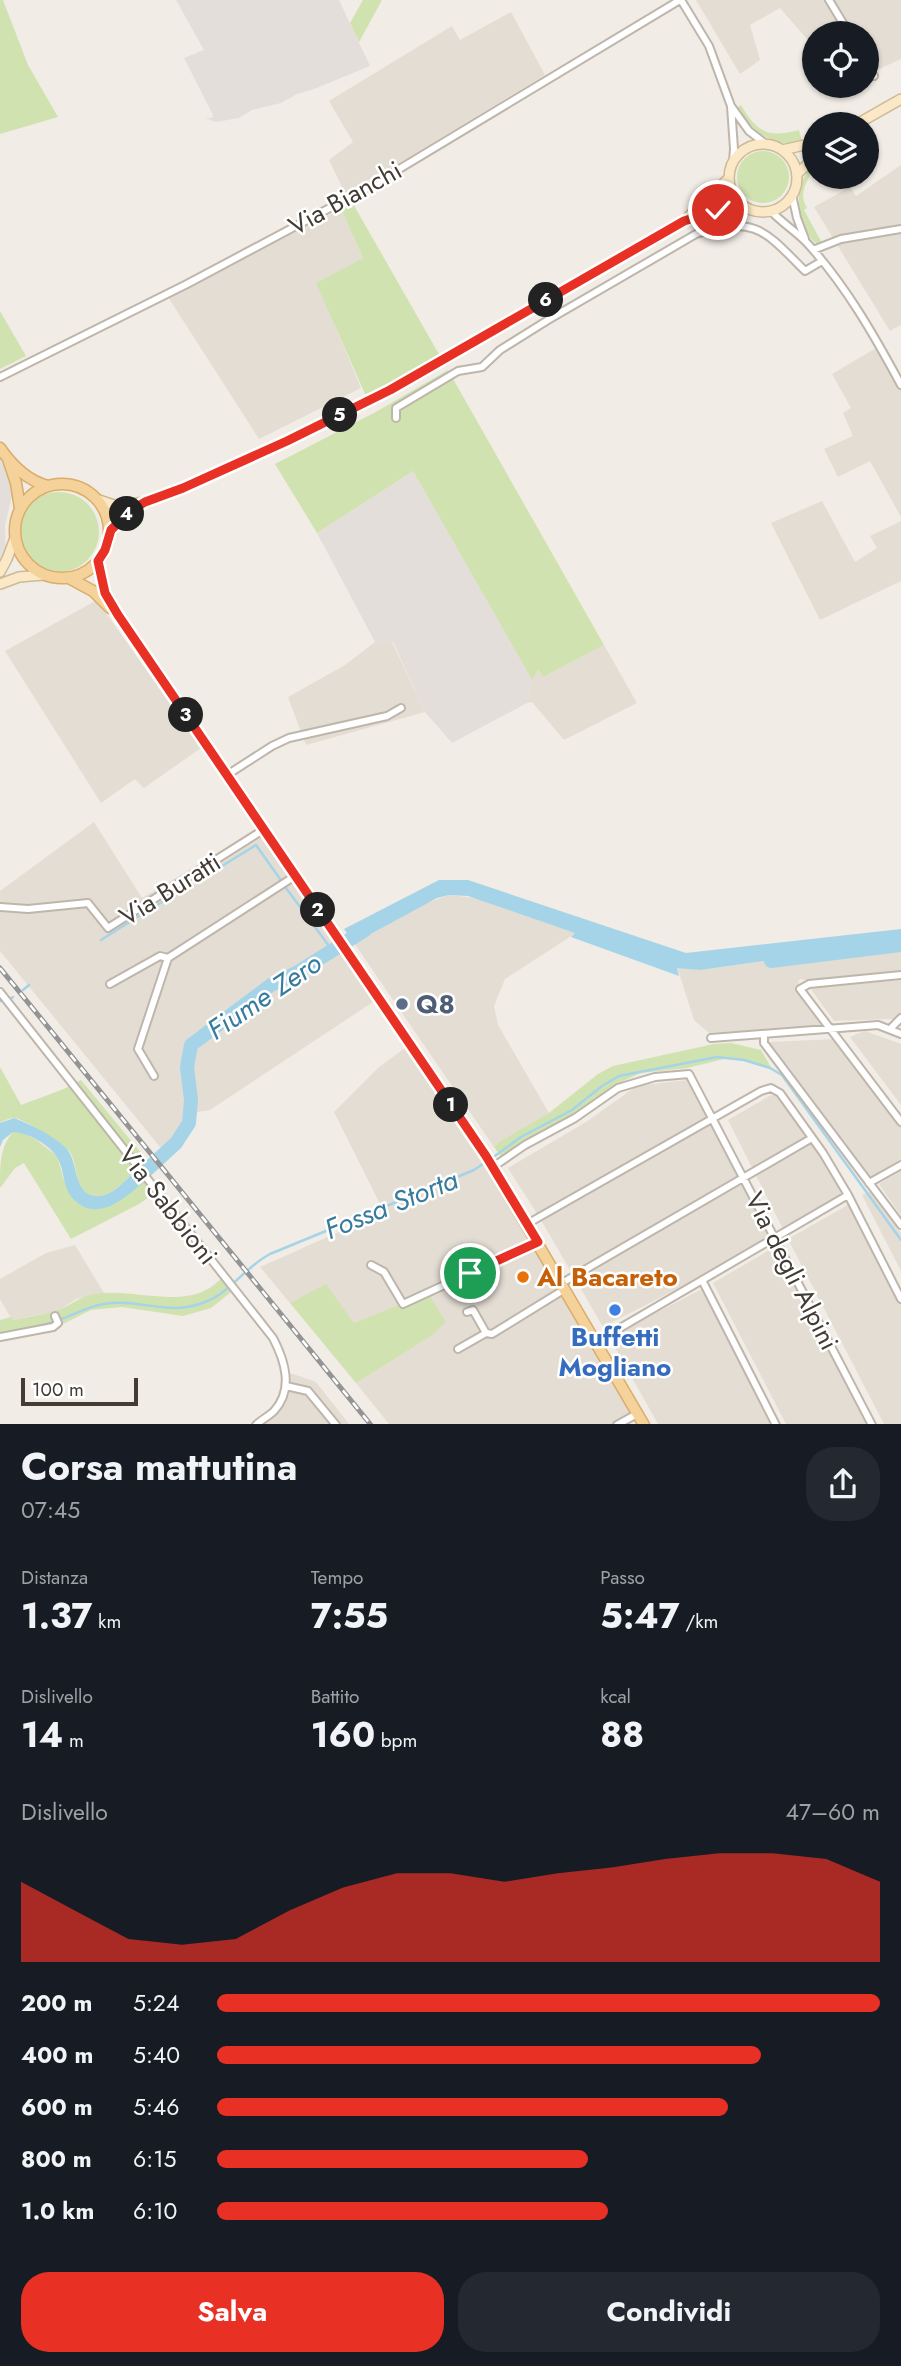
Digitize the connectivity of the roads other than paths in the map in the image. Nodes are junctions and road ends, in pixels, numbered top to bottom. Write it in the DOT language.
graph roads {
  1 [pos="680,0"];
  2 [pos="829,0"];
  3 [pos="842,21"];
  4 [pos="901,99"];
  5 [pos="731,106"];
  6 [pos="878,112"];
  7 [pos="766,144"];
  8 [pos="802,146"];
  9 [pos="782,150"];
  10 [pos="733,162"];
  11 [pos="802,169"];
  12 [pos="797,174"];
  13 [pos="729,178"];
  14 [pos="792,195"];
  15 [pos="741,204"];
  16 [pos="771,211"];
  17 [pos="684,221"];
  18 [pos="901,229"];
  19 [pos="805,241"];
  20 [pos="813,250"];
  21 [pos="822,261"];
  22 [pos="0,377"];
  23 [pos="901,385"];
  24 [pos="396,418"];
  25 [pos="0,448"];
  26 [pos="8,459"];
  27 [pos="48,486"];
  28 [pos="96,499"];
  29 [pos="145,502"];
  30 [pos="20,508"];
  31 [pos="15,538"];
  32 [pos="108,539"];
  33 [pos="98,561"];
  34 [pos="0,572"];
  35 [pos="43,575"];
  36 [pos="69,578"];
  37 [pos="0,584"];
  38 [pos="118,615"];
  39 [pos="401,708"];
  40 [pos="227,775"];
  41 [pos="263,830"];
  42 [pos="295,876"];
  43 [pos="0,907"];
  44 [pos="168,958"];
  45 [pos="901,975"];
  46 [pos="110,984"];
  47 [pos="0,992"];
  48 [pos="901,1018"];
  49 [pos="831,1029"];
  50 [pos="890,1029"];
  51 [pos="901,1034"];
  52 [pos="764,1035"];
  53 [pos="711,1038"];
  54 [pos="154,1076"];
  55 [pos="712,1118"];
  56 [pos="901,1122"];
  57 [pos="812,1138"];
  58 [pos="901,1165"];
  59 [pos="493,1167"];
  60 [pos="744,1178"];
  61 [pos="869,1183"];
  62 [pos="848,1195"];
  63 [pos="527,1224"];
  64 [pos="901,1226"];
  65 [pos="776,1238"];
  66 [pos="538,1242"];
  67 [pos="371,1265"];
  68 [pos="702,1280"];
  69 [pos="563,1286"];
  70 [pos="901,1299"];
  71 [pos="467,1312"];
  72 [pos="56,1319"];
  73 [pos="485,1332"];
  74 [pos="0,1336"];
  75 [pos="596,1342"];
  76 [pos="458,1349"];
  77 [pos="286,1386"];
  78 [pos="637,1414"];
  79 [pos="256,1424"];
  80 [pos="336,1424"];
  81 [pos="617,1424"];
  82 [pos="643,1424"];
  83 [pos="776,1424"];
  84 [pos="872,1424"];
  1 -- 5 [label="street"];
  1 -- 22 [label="street, Via Bianchi"];
  2 -- 3 [label="street"];
  4 -- 6 [label="main road"];
  5 -- 7 [label="street"];
  5 -- 10 [label="street"];
  7 -- 9 [label="main road"];
  7 -- 10 [label="main road"];
  8 -- 9 [label="main road"];
  9 -- 12 [label="main road"];
  10 -- 13 [label="main road"];
  11 -- 12 [label="main road"];
  12 -- 14 [label="main road"];
  13 -- 15 [label="main road"];
  13 -- 17 [label="main road"];
  14 -- 16 [label="main road"];
  14 -- 19 [label="street"];
  15 -- 16 [label="main road"];
  15 -- 17 [label="main road"];
  16 -- 19 [label="street"];
  17 -- 29 [label="main road"];
  18 -- 20 [label="street"];
  19 -- 20 [label="street"];
  20 -- 21 [label="street"];
  21 -- 23 [label="street"];
  21 -- 24 [label="street"];
  25 -- 26 [label="main road"];
  26 -- 27 [label="main road"];
  26 -- 30 [label="main road"];
  27 -- 28 [label="main road"];
  27 -- 30 [label="main road"];
  28 -- 29 [label="main road"];
  28 -- 32 [label="main road"];
  29 -- 32 [label="main road"];
  30 -- 31 [label="main road"];
  31 -- 34 [label="main road"];
  31 -- 35 [label="main road"];
  32 -- 33 [label="main road"];
  33 -- 36 [label="main road"];
  33 -- 38 [label="main road"];
  35 -- 36 [label="main road"];
  35 -- 37 [label="main road"];
  36 -- 38 [label="main road"];
  38 -- 40 [label="main road"];
  39 -- 40 [label="street"];
  40 -- 41 [label="main road"];
  41 -- 42 [label="main road"];
  41 -- 43 [label="street, Via Buratti"];
  42 -- 44 [label="street"];
  42 -- 59 [label="main road"];
  44 -- 46 [label="street"];
  44 -- 54 [label="street"];
  45 -- 49 [label="street"];
  47 -- 77 [label="street, Via Sabbioni"];
  48 -- 50 [label="street"];
  49 -- 50 [label="street"];
  49 -- 52 [label="street"];
  49 -- 56 [label="street"];
  50 -- 51 [label="street"];
  52 -- 53 [label="street"];
  52 -- 61 [label="street"];
  55 -- 57 [label="street"];
  55 -- 59 [label="street, Via degli Alpini"];
  55 -- 60 [label="street, Via degli Alpini"];
  55 -- 63 [label="street"];
  57 -- 60 [label="street"];
  57 -- 62 [label="street"];
  58 -- 61 [label="street"];
  59 -- 63 [label="main road"];
  60 -- 65 [label="street, Via degli Alpini"];
  60 -- 69 [label="street"];
  61 -- 64 [label="street"];
  62 -- 65 [label="street"];
  62 -- 70 [label="street"];
  63 -- 66 [label="main road"];
  65 -- 68 [label="street"];
  65 -- 84 [label="street, Via degli Alpini"];
  66 -- 67 [label="street"];
  66 -- 69 [label="main road"];
  68 -- 75 [label="street"];
  68 -- 83 [label="street"];
  69 -- 73 [label="street"];
  69 -- 75 [label="main road"];
  71 -- 73 [label="street"];
  72 -- 74 [label="street"];
  73 -- 76 [label="street"];
  75 -- 78 [label="main road"];
  77 -- 79 [label="street"];
  77 -- 80 [label="street"];
  78 -- 81 [label="street"];
  78 -- 82 [label="main road"];
}
